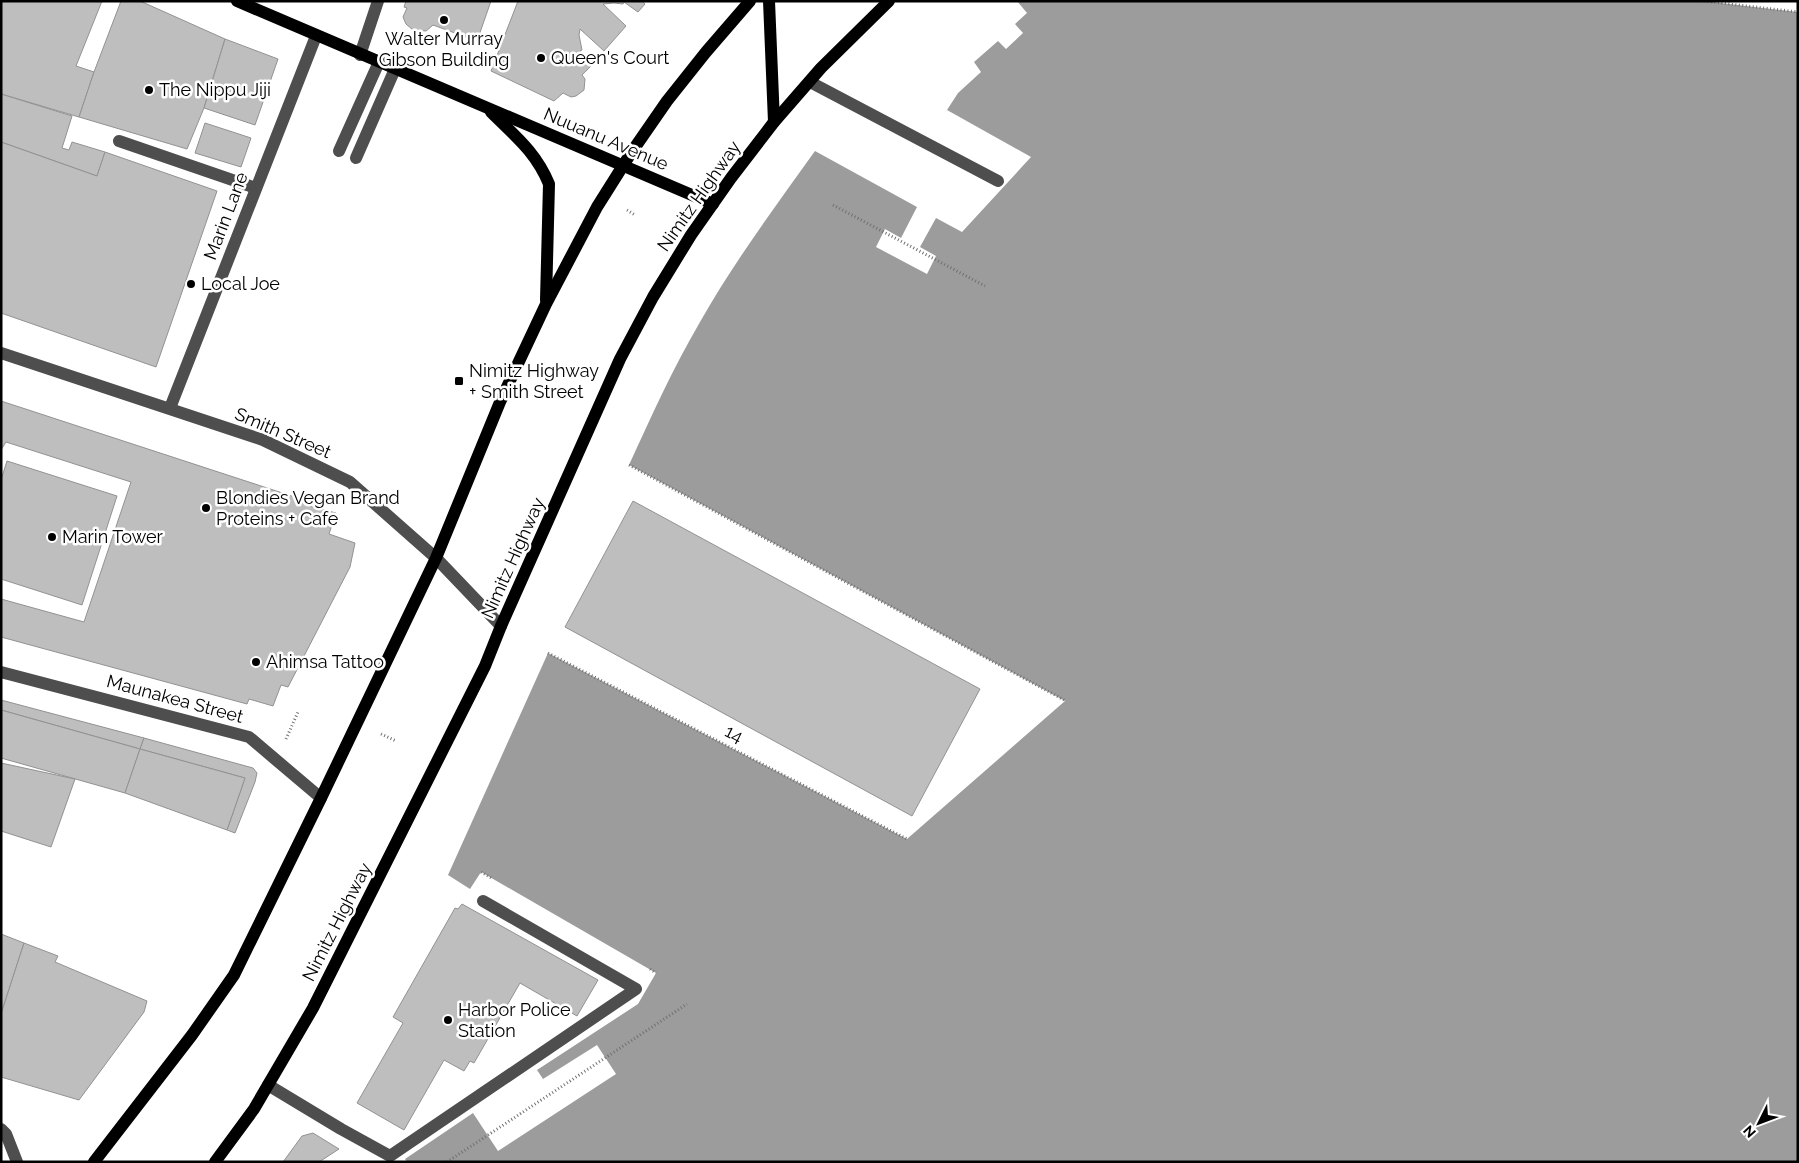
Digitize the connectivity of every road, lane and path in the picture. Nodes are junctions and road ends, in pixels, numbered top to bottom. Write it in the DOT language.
graph roads {
  1 [pos="237,1"];
  2 [pos="378,1"];
  3 [pos="750,1"];
  4 [pos="769,1"];
  5 [pos="889,1"];
  6 [pos="1704,1"];
  7 [pos="1798,12"];
  8 [pos="316,36"];
  9 [pos="360,55"];
  10 [pos="379,62"];
  11 [pos="395,69"];
  12 [pos="810,82"];
  13 [pos="486,106"];
  14 [pos="774,122"];
  15 [pos="119,141"];
  16 [pos="339,151"];
  17 [pos="356,158"];
  18 [pos="623,166"];
  19 [pos="998,181"];
  20 [pos="256,188"];
  21 [pos="713,204"];
  22 [pos="833,205"];
  23 [pos="627,210"];
  24 [pos="635,215"];
  25 [pos="985,286"];
  26 [pos="546,304"];
  27 [pos="1,353"];
  28 [pos="170,408"];
  29 [pos="628,465"];
  30 [pos="436,558"];
  31 [pos="501,626"];
  32 [pos="548,653"];
  33 [pos="1,672"];
  34 [pos="1066,701"];
  35 [pos="298,712"];
  36 [pos="381,734"];
  37 [pos="285,740"];
  38 [pos="396,741"];
  39 [pos="321,798"];
  40 [pos="907,839"];
  41 [pos="483,901"];
  42 [pos="686,1004"];
  43 [pos="268,1084"];
  44 [pos="1,1129"];
  45 [pos="385,1159"];
  46 [pos="18,1162"];
  47 [pos="94,1162"];
  48 [pos="216,1162"];
  49 [pos="447,1162"];
  1 -- 8 [label="main road, Nuuanu Avenue"];
  2 -- 9 [label="street"];
  3 -- 18 [label="main road"];
  4 -- 14 [label="main road"];
  5 -- 12 [label="main road, Nimitz Highway"];
  6 -- 7 [label="path"];
  8 -- 9 [label="main road, Nuuanu Avenue"];
  8 -- 20 [label="street, Marin Lane"];
  9 -- 10 [label="main road, Nuuanu Avenue"];
  10 -- 11 [label="main road, Nuuanu Avenue"];
  10 -- 16 [label="street"];
  11 -- 13 [label="main road, Nuuanu Avenue"];
  11 -- 17 [label="street"];
  12 -- 14 [label="main road, Nimitz Highway"];
  12 -- 19 [label="street"];
  13 -- 18 [label="main road, Nuuanu Avenue"];
  13 -- 26 [label="main road, Nuuanu Avenue"];
  14 -- 21 [label="main road, Nimitz Highway"];
  15 -- 20 [label="street"];
  18 -- 21 [label="main road, Nuuanu Avenue"];
  18 -- 26 [label="main road"];
  20 -- 28 [label="street, Marin Lane"];
  21 -- 31 [label="main road, Nimitz Highway"];
  22 -- 25 [label="path"];
  23 -- 24 [label="path"];
  26 -- 30 [label="main road"];
  27 -- 28 [label="street, Smith Street"];
  28 -- 30 [label="street, Smith Street"];
  29 -- 34 [label="path"];
  30 -- 31 [label="street, Smith Street"];
  30 -- 39 [label="main road"];
  31 -- 43 [label="main road, Nimitz Highway"];
  32 -- 40 [label="path, 14"];
  33 -- 39 [label="street, Maunakea Street"];
  35 -- 37 [label="path"];
  36 -- 38 [label="path"];
  39 -- 47 [label="main road"];
  41 -- 45 [label="street"];
  42 -- 49 [label="path"];
  43 -- 45 [label="street"];
  43 -- 48 [label="main road, Nimitz Highway"];
  44 -- 46 [label="street"];
}
